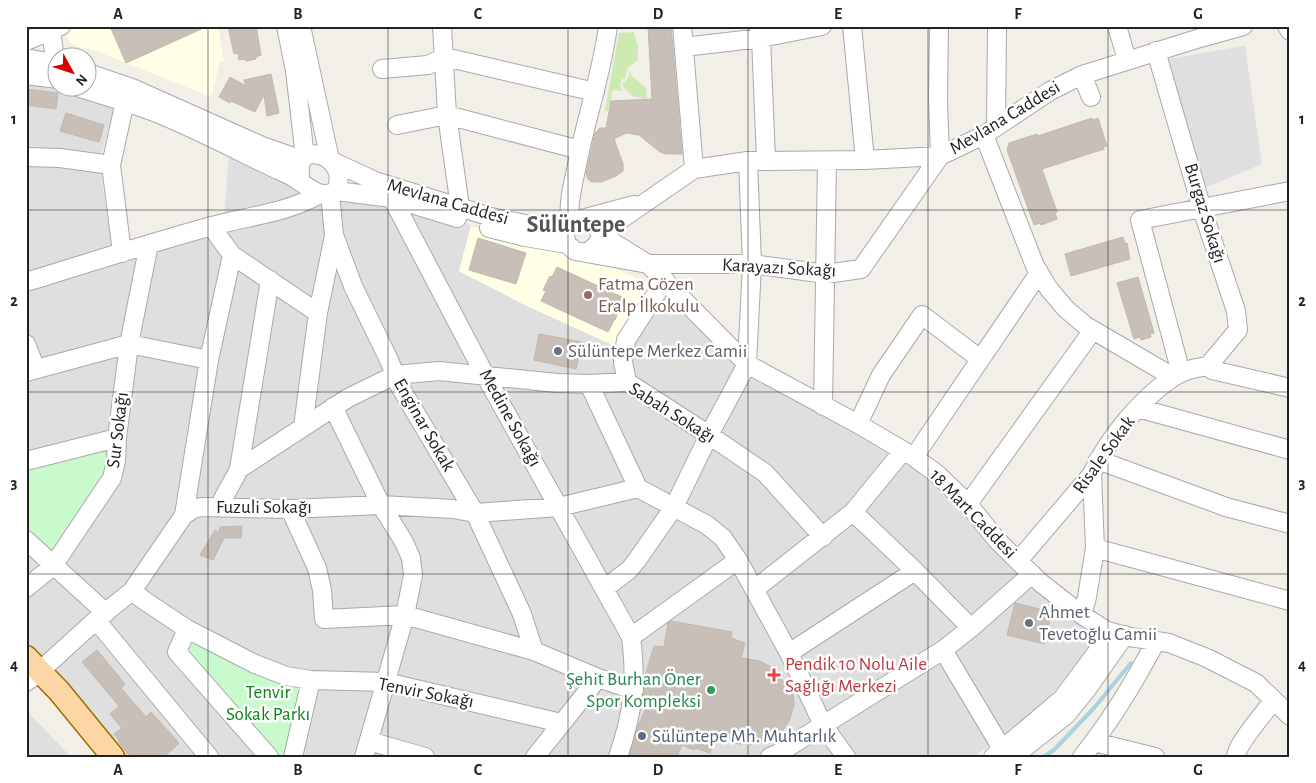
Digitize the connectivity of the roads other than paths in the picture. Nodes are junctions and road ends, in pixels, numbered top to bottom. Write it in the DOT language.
graph roads {
  1 [pos="286,26"];
  2 [pos="301,26"];
  3 [pos="442,26"];
  4 [pos="598,26"];
  5 [pos="603,26"];
  6 [pos="608,26"];
  7 [pos="682,26"];
  8 [pos="822,26"];
  9 [pos="852,26"];
  10 [pos="939,26"];
  11 [pos="997,26"];
  12 [pos="1117,26"];
  13 [pos="1243,26"];
  14 [pos="1287,26"];
  15 [pos="56,29"];
  16 [pos="1290,31"];
  17 [pos="760,32"];
  18 [pos="1198,32"];
  19 [pos="26,41"];
  20 [pos="684,47"];
  21 [pos="54,48"];
  22 [pos="1156,52"];
  23 [pos="445,57"];
  24 [pos="26,58"];
  25 [pos="1127,60"];
  26 [pos="48,62"];
  27 [pos="382,69"];
  28 [pos="26,75"];
  29 [pos="1082,75"];
  30 [pos="98,77"];
  31 [pos="48,78"];
  32 [pos="595,92"];
  33 [pos="98,93"];
  34 [pos="1091,97"];
  35 [pos="126,101"];
  36 [pos="447,115"];
  37 [pos="397,126"];
  38 [pos="990,131"];
  39 [pos="580,150"];
  40 [pos="940,156"];
  41 [pos="26,157"];
  42 [pos="304,158"];
  43 [pos="766,160"];
  44 [pos="865,160"];
  45 [pos="332,161"];
  46 [pos="748,161"];
  47 [pos="827,161"];
  48 [pos="111,165"];
  49 [pos="694,169"];
  50 [pos="318,189"];
  51 [pos="1290,191"];
  52 [pos="392,198"];
  53 [pos="648,201"];
  54 [pos="460,207"];
  55 [pos="1202,209"];
  56 [pos="573,221"];
  57 [pos="211,226"];
  58 [pos="601,234"];
  59 [pos="334,235"];
  60 [pos="149,244"];
  61 [pos="567,244"];
  62 [pos="122,253"];
  63 [pos="587,253"];
  64 [pos="232,255"];
  65 [pos="648,264"];
  66 [pos="752,264"];
  67 [pos="1039,273"];
  68 [pos="826,274"];
  69 [pos="270,280"];
  70 [pos="665,280"];
  71 [pos="26,282"];
  72 [pos="318,313"];
  73 [pos="1093,330"];
  74 [pos="26,344"];
  75 [pos="129,344"];
  76 [pos="980,359"];
  77 [pos="209,360"];
  78 [pos="747,364"];
  79 [pos="1208,366"];
  80 [pos="31,371"];
  81 [pos="395,375"];
  82 [pos="1177,375"];
  83 [pos="486,377"];
  84 [pos="627,382"];
  85 [pos="589,384"];
  86 [pos="1290,388"];
  87 [pos="823,406"];
  88 [pos="333,407"];
  89 [pos="1138,408"];
  90 [pos="858,424"];
  91 [pos="303,427"];
  92 [pos="709,435"];
  93 [pos="117,438"];
  94 [pos="1290,450"];
  95 [pos="908,454"];
  96 [pos="26,461"];
  97 [pos="1095,467"];
  98 [pos="239,469"];
  99 [pos="638,488"];
  100 [pos="968,504"];
  101 [pos="381,505"];
  102 [pos="220,506"];
  103 [pos="559,507"];
  104 [pos="674,507"];
  105 [pos="290,509"];
  106 [pos="853,512"];
  107 [pos="476,513"];
  108 [pos="184,515"];
  109 [pos="1290,524"];
  110 [pos="823,537"];
  111 [pos="26,540"];
  112 [pos="1095,548"];
  113 [pos="738,560"];
  114 [pos="1018,562"];
  115 [pos="53,566"];
  116 [pos="915,571"];
  117 [pos="1032,574"];
  118 [pos="26,588"];
  119 [pos="605,588"];
  120 [pos="755,589"];
  121 [pos="132,591"];
  122 [pos="1290,601"];
  123 [pos="1082,614"];
  124 [pos="405,615"];
  125 [pos="101,617"];
  126 [pos="971,628"];
  127 [pos="188,629"];
  128 [pos="1118,634"];
  129 [pos="631,636"];
  130 [pos="1156,641"];
  131 [pos="943,650"];
  132 [pos="534,651"];
  133 [pos="789,653"];
  134 [pos="30,672"];
  135 [pos="598,678"];
  136 [pos="310,680"];
  137 [pos="386,682"];
  138 [pos="634,690"];
  139 [pos="1273,700"];
  140 [pos="1290,716"];
  141 [pos="561,723"];
  142 [pos="823,725"];
  143 [pos="1094,742"];
  144 [pos="367,749"];
  145 [pos="1004,755"];
  146 [pos="100,757"];
  147 [pos="112,757"];
  148 [pos="209,757"];
  149 [pos="269,757"];
  150 [pos="294,757"];
  151 [pos="425,757"];
  152 [pos="535,757"];
  153 [pos="618,757"];
  154 [pos="770,757"];
  155 [pos="846,757"];
  156 [pos="1082,757"];
  157 [pos="1155,757"];
  158 [pos="1235,757"];
  1 -- 42 [label="street"];
  2 -- 45 [label="street"];
  3 -- 23 [label="street"];
  4 -- 5 [label="street"];
  6 -- 32 [label="street"];
  7 -- 20 [label="street"];
  8 -- 17 [label="street"];
  9 -- 44 [label="street"];
  10 -- 40 [label="street"];
  11 -- 38 [label="street"];
  12 -- 25 [label="street"];
  13 -- 18 [label="street, Mevlana Caddesi"];
  14 -- 16 [label="street"];
  15 -- 19 [label="street"];
  15 -- 21 [label="street"];
  17 -- 20 [label="street"];
  17 -- 43 [label="street"];
  18 -- 22 [label="street, Mevlana Caddesi"];
  20 -- 49 [label="street"];
  22 -- 25 [label="street, Mevlana Caddesi"];
  22 -- 55 [label="street, Burgaz Sokağı"];
  23 -- 27 [label="street"];
  23 -- 32 [label="street"];
  23 -- 36 [label="street"];
  24 -- 26 [label="street"];
  25 -- 29 [label="street, Mevlana Caddesi"];
  28 -- 31 [label="street"];
  29 -- 34 [label="street"];
  29 -- 38 [label="street, Mevlana Caddesi"];
  30 -- 42 [label="street"];
  32 -- 39 [label="street"];
  33 -- 35 [label="street, Mevlana Caddesi"];
  35 -- 48 [label="street"];
  35 -- 50 [label="street, Mevlana Caddesi"];
  36 -- 37 [label="street"];
  36 -- 39 [label="street"];
  36 -- 54 [label="street"];
  38 -- 40 [label="street, Mevlana Caddesi"];
  38 -- 67 [label="street"];
  39 -- 56 [label="street"];
  40 -- 44 [label="street, Mevlana Caddesi"];
  40 -- 68 [label="street, Karayazı Sokağı"];
  41 -- 48 [label="street"];
  42 -- 45 [label="street, Mevlana Caddesi"];
  42 -- 50 [label="street"];
  43 -- 46 [label="street, Mevlana Caddesi"];
  43 -- 47 [label="street, Mevlana Caddesi"];
  44 -- 47 [label="street, Mevlana Caddesi"];
  45 -- 50 [label="street"];
  45 -- 54 [label="street, Mevlana Caddesi"];
  46 -- 49 [label="street, Mevlana Caddesi"];
  46 -- 66 [label="street"];
  47 -- 68 [label="street"];
  48 -- 62 [label="street"];
  49 -- 53 [label="street, Mevlana Caddesi"];
  50 -- 52 [label="street, Mevlana Caddesi"];
  50 -- 57 [label="street"];
  50 -- 59 [label="street, Enginar Sokak"];
  51 -- 55 [label="street"];
  52 -- 61 [label="street, Mevlana Caddesi"];
  52 -- 83 [label="street, Medine Sokağı"];
  53 -- 56 [label="street, Mevlana Caddesi"];
  53 -- 58 [label="street, Mevlana Caddesi"];
  54 -- 56 [label="street, Mevlana Caddesi"];
  55 -- 79 [label="street, Burgaz Sokağı"];
  55 -- 82 [label="street"];
  56 -- 58 [label="street"];
  56 -- 61 [label="street"];
  57 -- 60 [label="street"];
  57 -- 64 [label="street"];
  58 -- 63 [label="street"];
  58 -- 65 [label="street, 18 Mart Caddesi"];
  59 -- 72 [label="street"];
  59 -- 81 [label="street, Enginar Sokak"];
  60 -- 62 [label="street"];
  60 -- 75 [label="street, Sur Sokağı"];
  61 -- 63 [label="street"];
  62 -- 71 [label="street"];
  63 -- 65 [label="street, Karayazı Sokağı"];
  64 -- 69 [label="street"];
  64 -- 77 [label="street"];
  65 -- 66 [label="street, Karayazı Sokağı"];
  65 -- 70 [label="street, 18 Mart Caddesi"];
  66 -- 68 [label="street, Karayazı Sokağı"];
  66 -- 78 [label="street"];
  67 -- 73 [label="street"];
  67 -- 76 [label="street"];
  68 -- 87 [label="street"];
  69 -- 72 [label="street"];
  69 -- 98 [label="street"];
  70 -- 78 [label="street, 18 Mart Caddesi"];
  70 -- 84 [label="street"];
  72 -- 91 [label="street"];
  73 -- 82 [label="street"];
  73 -- 100 [label="street"];
  74 -- 80 [label="street"];
  75 -- 77 [label="street"];
  75 -- 80 [label="street"];
  75 -- 93 [label="street, Sur Sokağı"];
  76 -- 90 [label="street"];
  76 -- 95 [label="street"];
  77 -- 108 [label="street"];
  78 -- 87 [label="street, 18 Mart Caddesi"];
  78 -- 92 [label="street"];
  79 -- 82 [label="street, Risale Sokak"];
  79 -- 86 [label="street"];
  81 -- 83 [label="street, Sabah Sokağı"];
  81 -- 88 [label="street"];
  81 -- 107 [label="street, Enginar Sokak"];
  82 -- 89 [label="street, Risale Sokak"];
  83 -- 85 [label="street, Sabah Sokağı"];
  83 -- 103 [label="street, Medine Sokağı"];
  84 -- 85 [label="street, Sabah Sokağı"];
  84 -- 92 [label="street, Sabah Sokağı"];
  85 -- 99 [label="street"];
  87 -- 90 [label="street, 18 Mart Caddesi"];
  88 -- 91 [label="street"];
  88 -- 101 [label="street"];
  89 -- 94 [label="street"];
  89 -- 97 [label="street, Risale Sokak"];
  90 -- 95 [label="street, 18 Mart Caddesi"];
  91 -- 98 [label="street"];
  92 -- 104 [label="street"];
  92 -- 110 [label="street, Sabah Sokağı"];
  93 -- 96 [label="street"];
  93 -- 115 [label="street, Sur Sokağı"];
  95 -- 100 [label="street, 18 Mart Caddesi"];
  95 -- 106 [label="street"];
  97 -- 109 [label="street"];
  97 -- 112 [label="street"];
  97 -- 114 [label="street, Risale Sokak"];
  98 -- 102 [label="street"];
  99 -- 103 [label="street, Fuzuli Sokağı"];
  99 -- 104 [label="street"];
  100 -- 114 [label="street, 18 Mart Caddesi"];
  101 -- 105 [label="street, Fuzuli Sokağı"];
  101 -- 107 [label="street, Fuzuli Sokağı"];
  101 -- 124 [label="street"];
  102 -- 105 [label="street, Fuzuli Sokağı"];
  102 -- 108 [label="street, Fuzuli Sokağı"];
  103 -- 107 [label="street, Fuzuli Sokağı"];
  103 -- 119 [label="street, Medine Sokağı"];
  104 -- 113 [label="street"];
  104 -- 119 [label="street"];
  105 -- 124 [label="street"];
  106 -- 110 [label="street"];
  106 -- 116 [label="street"];
  107 -- 132 [label="street, Enginar Sokak"];
  108 -- 121 [label="street"];
  110 -- 120 [label="street"];
  111 -- 115 [label="street"];
  112 -- 122 [label="street"];
  112 -- 123 [label="street"];
  113 -- 120 [label="street"];
  113 -- 129 [label="street"];
  114 -- 117 [label="street, 18 Mart Caddesi"];
  115 -- 118 [label="street, Sur Sokağı"];
  115 -- 125 [label="street"];
  116 -- 126 [label="street"];
  116 -- 133 [label="street"];
  117 -- 123 [label="street, 18 Mart Caddesi"];
  117 -- 126 [label="street"];
  119 -- 129 [label="street, Medine Sokağı"];
  120 -- 133 [label="street"];
  121 -- 125 [label="street"];
  121 -- 127 [label="street, Tenvir Sokağı"];
  123 -- 128 [label="street, 18 Mart Caddesi"];
  124 -- 132 [label="street"];
  124 -- 137 [label="street"];
  125 -- 134 [label="street"];
  125 -- 148 [label="street"];
  126 -- 131 [label="street"];
  127 -- 136 [label="street, Tenvir Sokağı"];
  127 -- 149 [label="street"];
  128 -- 130 [label="street, 18 Mart Caddesi"];
  128 -- 145 [label="street"];
  129 -- 138 [label="street"];
  130 -- 139 [label="street, 18 Mart Caddesi"];
  130 -- 143 [label="street"];
  131 -- 142 [label="street"];
  131 -- 145 [label="street"];
  132 -- 135 [label="street"];
  133 -- 142 [label="street"];
  134 -- 146 [label="main road"];
  134 -- 147 [label="main road"];
  135 -- 138 [label="street"];
  135 -- 141 [label="street"];
  136 -- 137 [label="street, Tenvir Sokağı"];
  136 -- 150 [label="street"];
  137 -- 141 [label="street, Tenvir Sokağı"];
  137 -- 144 [label="street"];
  138 -- 153 [label="street"];
  139 -- 140 [label="street, 18 Mart Caddesi"];
  139 -- 158 [label="street"];
  141 -- 152 [label="street"];
  142 -- 154 [label="street"];
  142 -- 155 [label="street"];
  143 -- 156 [label="street"];
  143 -- 157 [label="street"];
  144 -- 151 [label="street"];
}
